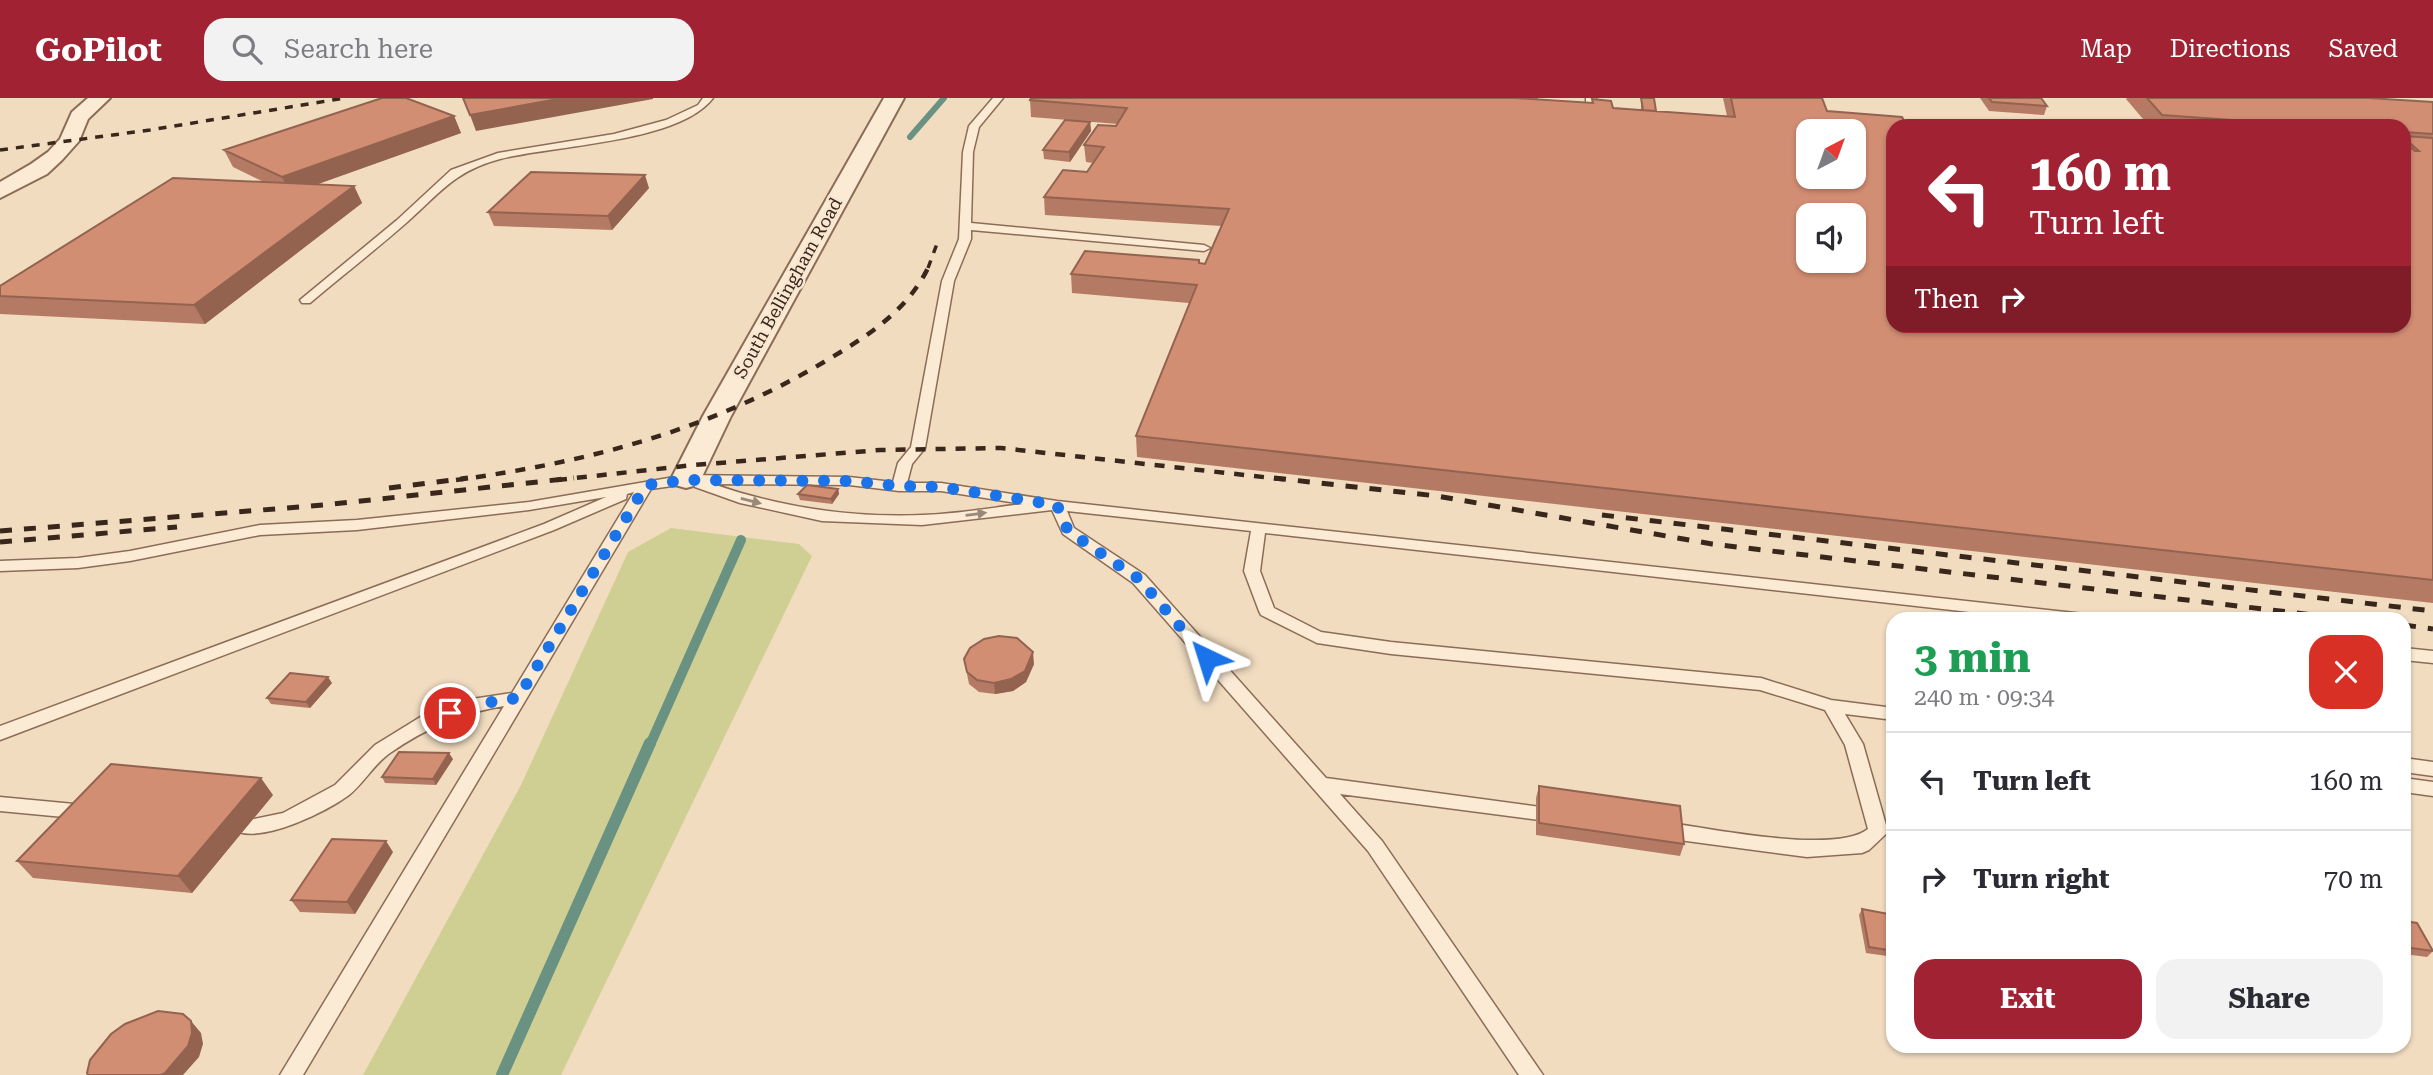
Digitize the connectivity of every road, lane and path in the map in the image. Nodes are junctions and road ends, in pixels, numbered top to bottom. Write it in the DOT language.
graph roads {
  1 [pos="100,98"];
  2 [pos="708,98"];
  3 [pos="894,98"];
  4 [pos="998,98"];
  5 [pos="1591,98"];
  6 [pos="1562,108"];
  7 [pos="0,191"];
  8 [pos="966,226"];
  9 [pos="1205,248"];
  10 [pos="306,300"];
  11 [pos="686,480"];
  12 [pos="646,485"];
  13 [pos="899,486"];
  14 [pos="1057,505"];
  15 [pos="1259,526"];
  16 [pos="0,566"];
  17 [pos="2022,612"];
  18 [pos="2411,655"];
  19 [pos="2433,657"];
  20 [pos="518,698"];
  21 [pos="1831,706"];
  22 [pos="1886,713"];
  23 [pos="0,733"];
  24 [pos="2411,766"];
  25 [pos="2433,769"];
  26 [pos="1319,784"];
  27 [pos="2411,786"];
  28 [pos="2433,789"];
  29 [pos="0,804"];
  30 [pos="94,813"];
  31 [pos="1576,818"];
  32 [pos="246,827"];
  33 [pos="1644,828"];
  34 [pos="291,1075"];
  35 [pos="1532,1075"];
  1 -- 7 [label="street"];
  2 -- 10 [label="lane"];
  3 -- 11 [label="street, South Bellingham Road"];
  4 -- 8 [label="lane"];
  5 -- 6 [label="lane"];
  8 -- 9 [label="lane"];
  8 -- 13 [label="lane"];
  11 -- 12 [label="lane"];
  11 -- 13 [label="lane"];
  11 -- 14 [label="lane, one-way"];
  12 -- 16 [label="lane"];
  12 -- 20 [label="lane"];
  12 -- 23 [label="lane"];
  13 -- 14 [label="lane"];
  14 -- 15 [label="lane"];
  14 -- 26 [label="lane"];
  15 -- 17 [label="lane"];
  15 -- 21 [label="lane"];
  18 -- 19 [label="lane"];
  20 -- 32 [label="lane"];
  20 -- 34 [label="lane"];
  21 -- 22 [label="lane"];
  21 -- 33 [label="lane"];
  24 -- 25 [label="lane"];
  26 -- 31 [label="lane"];
  26 -- 35 [label="lane"];
  27 -- 28 [label="lane"];
  29 -- 30 [label="lane"];
}
